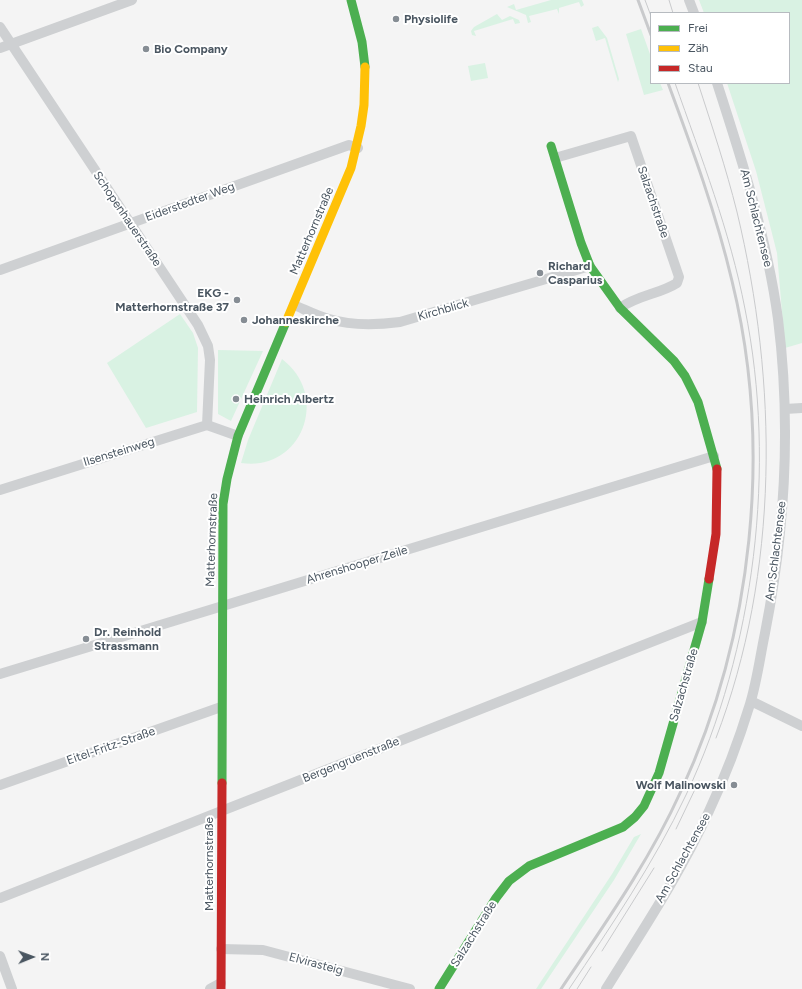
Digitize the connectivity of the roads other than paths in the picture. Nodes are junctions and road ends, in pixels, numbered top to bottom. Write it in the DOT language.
graph roads {
  1 [pos="132,0"];
  2 [pos="351,0"];
  3 [pos="689,0"];
  4 [pos="694,12"];
  5 [pos="0,27"];
  6 [pos="11,44"];
  7 [pos="0,48"];
  8 [pos="717,84"];
  9 [pos="551,146"];
  10 [pos="358,148"];
  11 [pos="555,158"];
  12 [pos="130,223"];
  13 [pos="590,266"];
  14 [pos="0,270"];
  15 [pos="294,305"];
  16 [pos="620,308"];
  17 [pos="802,408"];
  18 [pos="784,409"];
  19 [pos="206,425"];
  20 [pos="238,436"];
  21 [pos="714,456"];
  22 [pos="0,490"];
  23 [pos="222,606"];
  24 [pos="702,622"];
  25 [pos="0,674"];
  26 [pos="751,702"];
  27 [pos="221,707"];
  28 [pos="802,726"];
  29 [pos="0,785"];
  30 [pos="222,811"];
  31 [pos="0,898"];
  32 [pos="221,949"];
  33 [pos="0,956"];
  34 [pos="221,986"];
  35 [pos="12,989"];
  36 [pos="210,989"];
  37 [pos="410,989"];
  38 [pos="439,989"];
  39 [pos="606,989"];
  1 -- 6 [label="street"];
  2 -- 10 [label="street, Matterhornstraße"];
  3 -- 4 [label="street"];
  5 -- 6 [label="street, Schopenhauerstraße"];
  6 -- 7 [label="street"];
  6 -- 12 [label="street, Schopenhauerstraße"];
  8 -- 18 [label="street, Am Schlachtensee"];
  9 -- 11 [label="street, Salzachstraße"];
  10 -- 12 [label="street, Eiderstedter Weg"];
  10 -- 15 [label="street, Matterhornstraße"];
  11 -- 13 [label="street, Salzachstraße"];
  11 -- 16 [label="street, Salzachstraße"];
  12 -- 14 [label="street, Eiderstedter Weg"];
  12 -- 19 [label="street, Schopenhauerstraße"];
  13 -- 15 [label="street, Kirchblick"];
  13 -- 16 [label="street, Salzachstraße"];
  15 -- 20 [label="street, Matterhornstraße"];
  16 -- 21 [label="street, Salzachstraße"];
  17 -- 18 [label="street"];
  18 -- 26 [label="street, Am Schlachtensee"];
  19 -- 20 [label="street"];
  19 -- 22 [label="street, Ilsensteinweg"];
  20 -- 23 [label="street, Matterhornstraße"];
  21 -- 23 [label="street, Ahrenshooper Zeile"];
  21 -- 24 [label="street, Salzachstraße"];
  23 -- 25 [label="street, Ahrenshooper Zeile"];
  23 -- 27 [label="street, Matterhornstraße"];
  24 -- 30 [label="street, Bergengruenstraße"];
  24 -- 38 [label="street, Salzachstraße"];
  26 -- 28 [label="street"];
  26 -- 39 [label="street, Am Schlachtensee"];
  27 -- 29 [label="street, Eitel-Fritz-Straße"];
  27 -- 30 [label="street, Matterhornstraße"];
  30 -- 31 [label="street, Bergengruenstraße"];
  30 -- 32 [label="street, Matterhornstraße"];
  32 -- 34 [label="street, Matterhornstraße"];
  32 -- 37 [label="street, Elvirasteig"];
  33 -- 35 [label="street"];
  34 -- 36 [label="street"];
}
